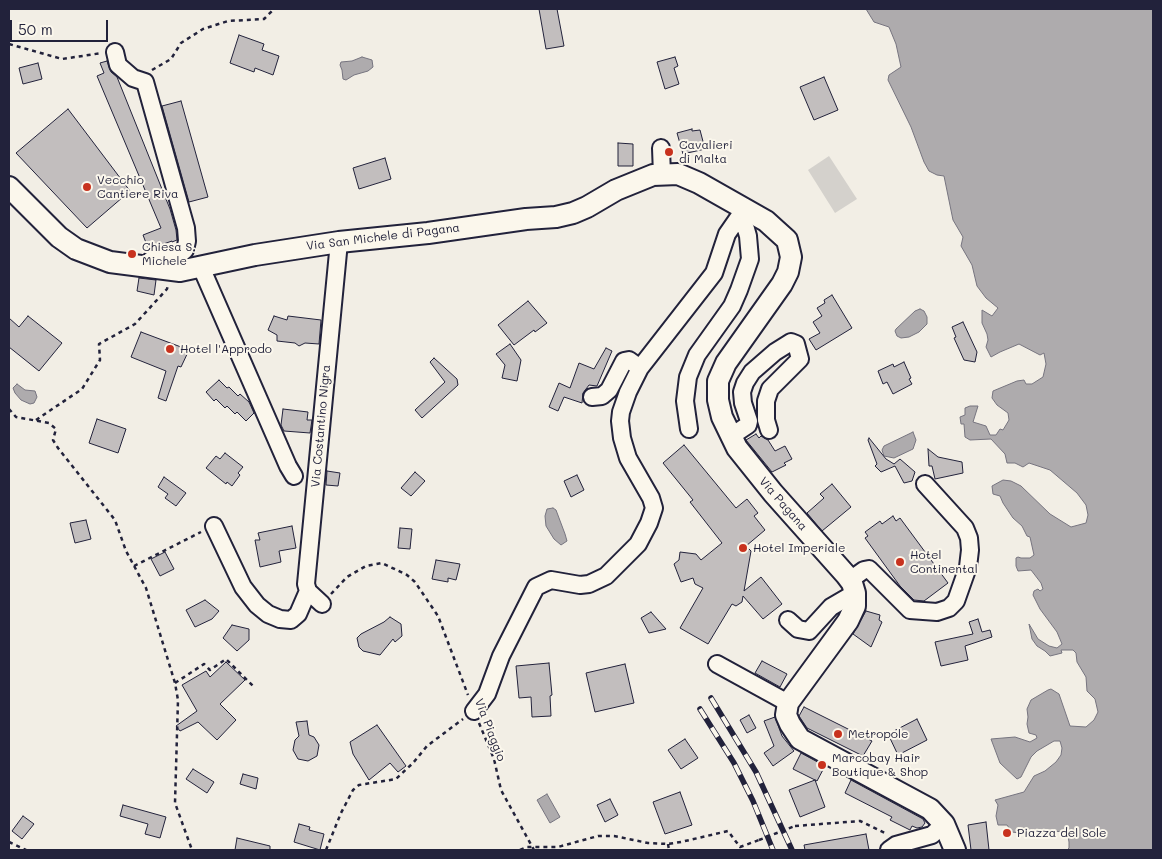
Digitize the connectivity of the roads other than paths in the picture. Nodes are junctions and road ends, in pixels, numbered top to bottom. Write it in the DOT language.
graph roads {
  1 [pos="115,52"];
  2 [pos="661,148"];
  3 [pos="662,175"];
  4 [pos="9,187"];
  5 [pos="741,214"];
  6 [pos="766,221"];
  7 [pos="339,242"];
  8 [pos="146,267"];
  9 [pos="201,267"];
  10 [pos="640,368"];
  11 [pos="592,397"];
  12 [pos="689,429"];
  13 [pos="769,430"];
  14 [pos="730,437"];
  15 [pos="294,476"];
  16 [pos="925,484"];
  17 [pos="214,526"];
  18 [pos="852,586"];
  19 [pos="308,591"];
  20 [pos="322,604"];
  21 [pos="788,620"];
  22 [pos="716,664"];
  23 [pos="788,704"];
  24 [pos="474,711"];
  25 [pos="944,824"];
  26 [pos="892,847"];
  27 [pos="955,850"];
  1 -- 8 [label="street"];
  2 -- 3 [label="street"];
  3 -- 5 [label="main road, Via San Michele di Pagana"];
  3 -- 7 [label="main road, Via San Michele di Pagana"];
  4 -- 8 [label="main road, Via San Michele di Pagana"];
  5 -- 6 [label="main road, Via San Michele di Pagana"];
  5 -- 10 [label="street"];
  5 -- 12 [label="street"];
  6 -- 14 [label="main road, Via Pagana"];
  7 -- 9 [label="main road, Via San Michele di Pagana"];
  7 -- 19 [label="street, Via Costantino Nigra"];
  8 -- 9 [label="main road, Via San Michele di Pagana"];
  9 -- 15 [label="street"];
  10 -- 11 [label="street"];
  10 -- 24 [label="street"];
  13 -- 14 [label="street"];
  14 -- 18 [label="main road, Via Pagana"];
  16 -- 18 [label="street"];
  17 -- 19 [label="street"];
  18 -- 21 [label="street"];
  18 -- 23 [label="main road"];
  19 -- 20 [label="street"];
  22 -- 23 [label="street"];
  23 -- 25 [label="main road"];
  25 -- 26 [label="street"];
  25 -- 27 [label="main road"];
}
